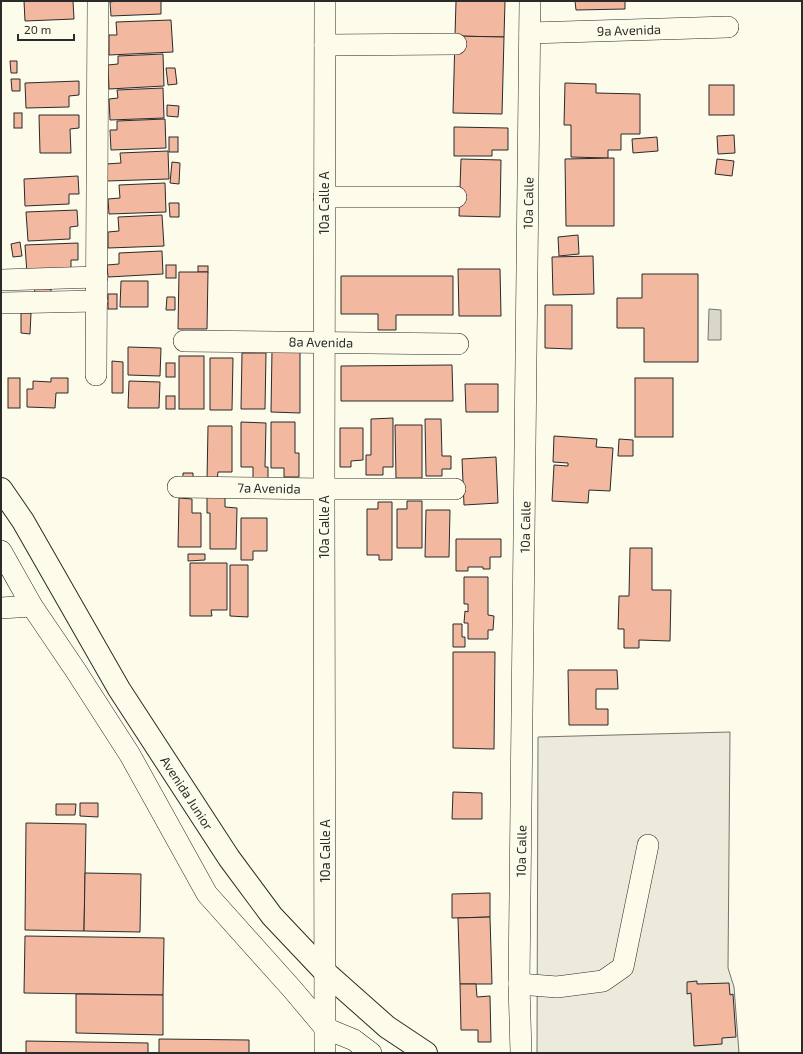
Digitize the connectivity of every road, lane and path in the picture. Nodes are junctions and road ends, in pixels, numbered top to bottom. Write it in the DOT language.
graph roads {
  1 [pos="98,1"];
  2 [pos="325,1"];
  3 [pos="530,1"];
  4 [pos="728,27"];
  5 [pos="530,33"];
  6 [pos="456,44"];
  7 [pos="325,45"];
  8 [pos="324,197"];
  9 [pos="456,197"];
  10 [pos="97,277"];
  11 [pos="1,280"];
  12 [pos="96,301"];
  13 [pos="1,303"];
  14 [pos="184,341"];
  15 [pos="324,342"];
  16 [pos="458,344"];
  17 [pos="96,375"];
  18 [pos="178,487"];
  19 [pos="1,489"];
  20 [pos="324,489"];
  21 [pos="455,489"];
  22 [pos="1,551"];
  23 [pos="32,606"];
  24 [pos="1,608"];
  25 [pos="76,671"];
  26 [pos="119,689"];
  27 [pos="648,845"];
  28 [pos="325,972"];
  29 [pos="519,984"];
  30 [pos="325,1028"];
  31 [pos="325,1053"];
  32 [pos="371,1053"];
  33 [pos="426,1053"];
  34 [pos="520,1053"];
  1 -- 10 [label="street"];
  2 -- 7 [label="street, 10a Calle A"];
  3 -- 5 [label="street, 10a Calle"];
  4 -- 5 [label="street, 9a Avenida"];
  5 -- 29 [label="street, 10a Calle"];
  6 -- 7 [label="street"];
  7 -- 8 [label="street, 10a Calle A"];
  8 -- 9 [label="street"];
  8 -- 15 [label="street, 10a Calle A"];
  10 -- 11 [label="street"];
  10 -- 12 [label="street"];
  12 -- 13 [label="street"];
  12 -- 17 [label="street"];
  14 -- 15 [label="street, 8a Avenida"];
  15 -- 16 [label="street, 8a Avenida"];
  15 -- 20 [label="street, 10a Calle A"];
  18 -- 20 [label="street, 7a Avenida"];
  19 -- 26 [label="main road, Avenida Junior"];
  20 -- 21 [label="street, 7a Avenida"];
  20 -- 28 [label="street, 10a Calle A"];
  22 -- 23 [label="street"];
  23 -- 24 [label="street"];
  23 -- 25 [label="street"];
  25 -- 26 [label="street"];
  25 -- 30 [label="street"];
  26 -- 28 [label="main road, Avenida Junior"];
  27 -- 29 [label="street"];
  28 -- 30 [label="street, 10a Calle A"];
  28 -- 33 [label="main road, Avenida Junior"];
  29 -- 34 [label="street, 10a Calle"];
  30 -- 31 [label="street, 10a Calle A"];
  30 -- 32 [label="street"];
}
